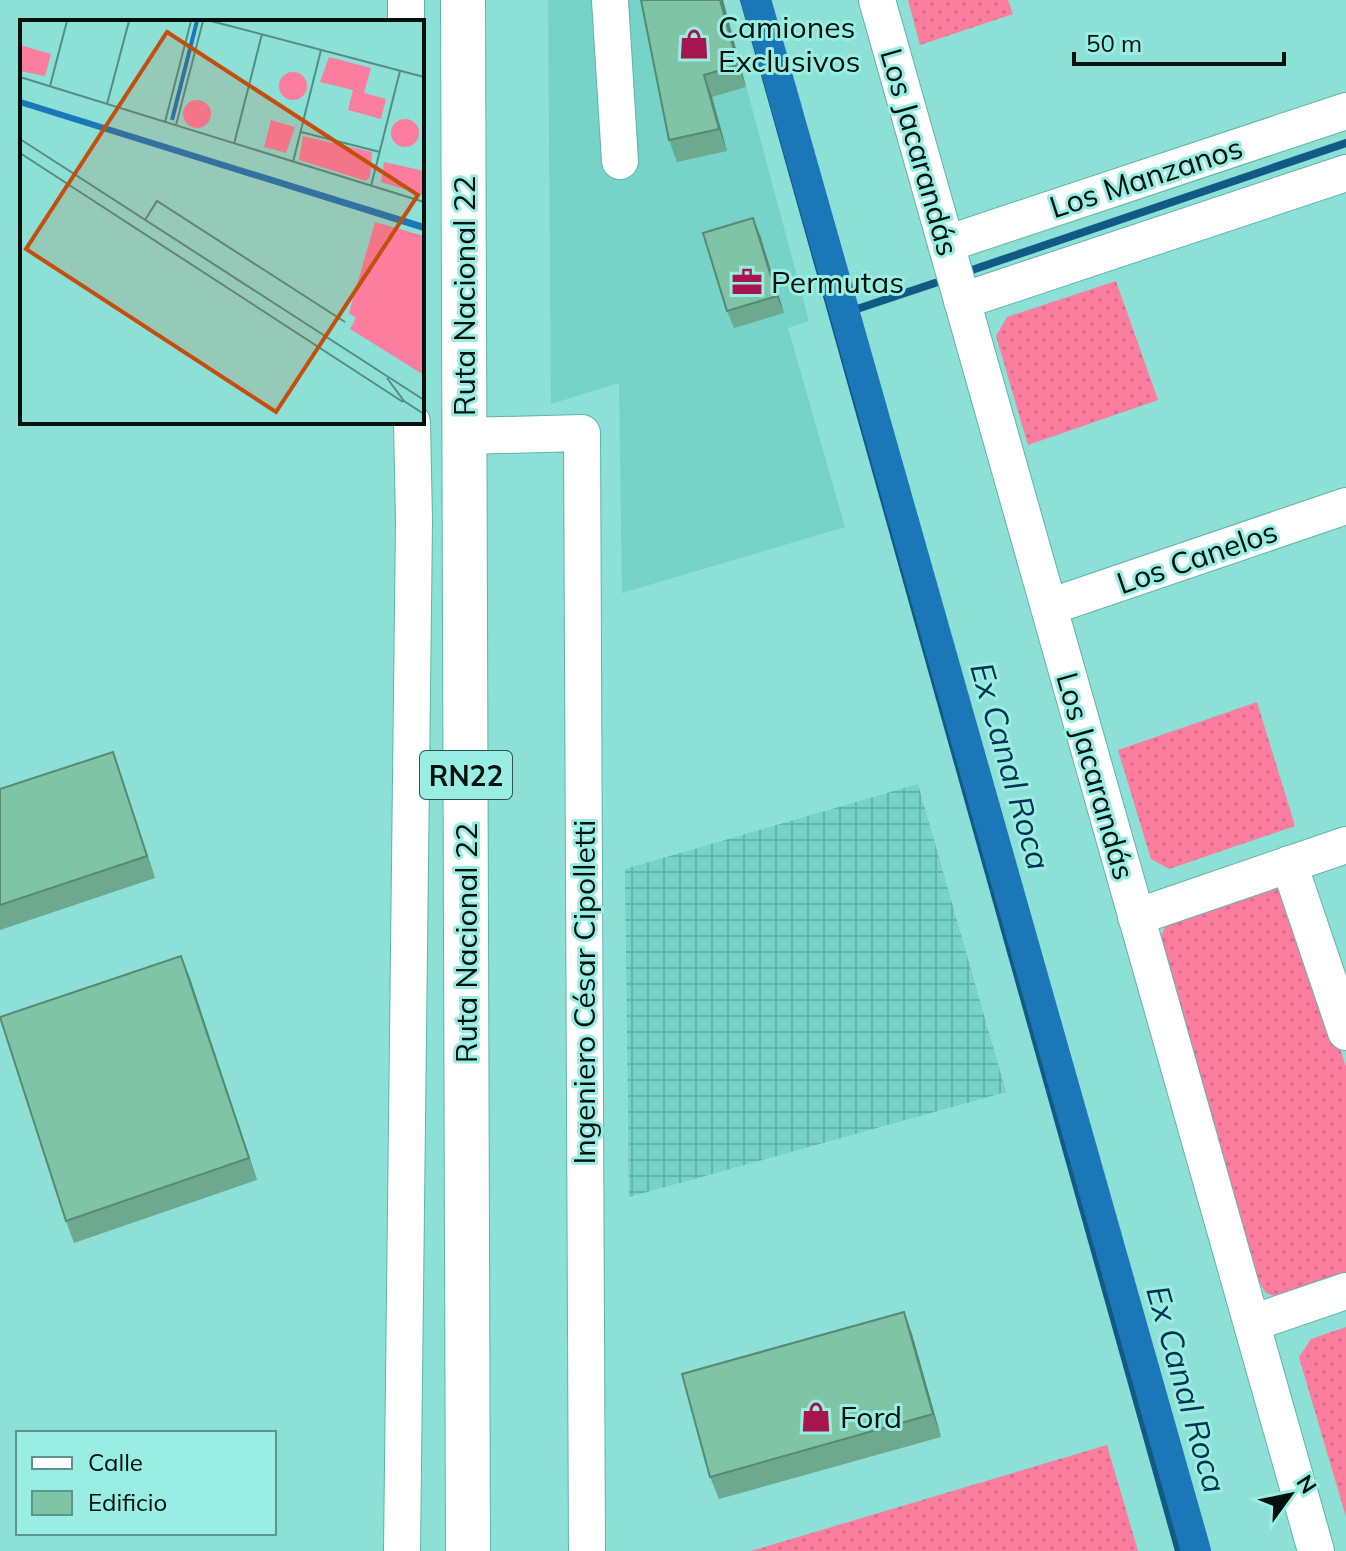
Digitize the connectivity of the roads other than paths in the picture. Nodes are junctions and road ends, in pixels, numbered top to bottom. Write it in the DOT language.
graph roads {
  1 [pos="463,0"];
  2 [pos="610,0"];
  3 [pos="877,0"];
  4 [pos="1346,111"];
  5 [pos="620,161"];
  6 [pos="1346,173"];
  7 [pos="946,244"];
  8 [pos="962,301"];
  9 [pos="412,424"];
  10 [pos="464,436"];
  11 [pos="1346,506"];
  12 [pos="1049,607"];
  13 [pos="1346,845"];
  14 [pos="1289,864"];
  15 [pos="1136,917"];
  16 [pos="1346,1032"];
  17 [pos="1346,1291"];
  18 [pos="1252,1323"];
  19 [pos="402,1551"];
  20 [pos="468,1551"];
  21 [pos="587,1551"];
  22 [pos="1316,1551"];
  1 -- 10 [label="highway, Ruta Nacional 22 / RN22"];
  2 -- 5 [label="street"];
  3 -- 7 [label="street, Los Jacarandás"];
  4 -- 7 [label="street, Los Manzanos"];
  6 -- 8 [label="street, Los Manzanos"];
  7 -- 8 [label="street, Los Jacarandás"];
  8 -- 12 [label="street, Los Jacarandás"];
  9 -- 19 [label="street"];
  10 -- 20 [label="highway, Ruta Nacional 22 / RN22"];
  10 -- 21 [label="street, Ingeniero César Cipolletti"];
  11 -- 12 [label="street, Los Canelos"];
  12 -- 15 [label="street, Los Jacarandás"];
  13 -- 14 [label="street"];
  14 -- 15 [label="street"];
  14 -- 16 [label="street"];
  15 -- 18 [label="street, Los Jacarandás"];
  17 -- 18 [label="street"];
  18 -- 22 [label="street, Los Jacarandás"];
}
